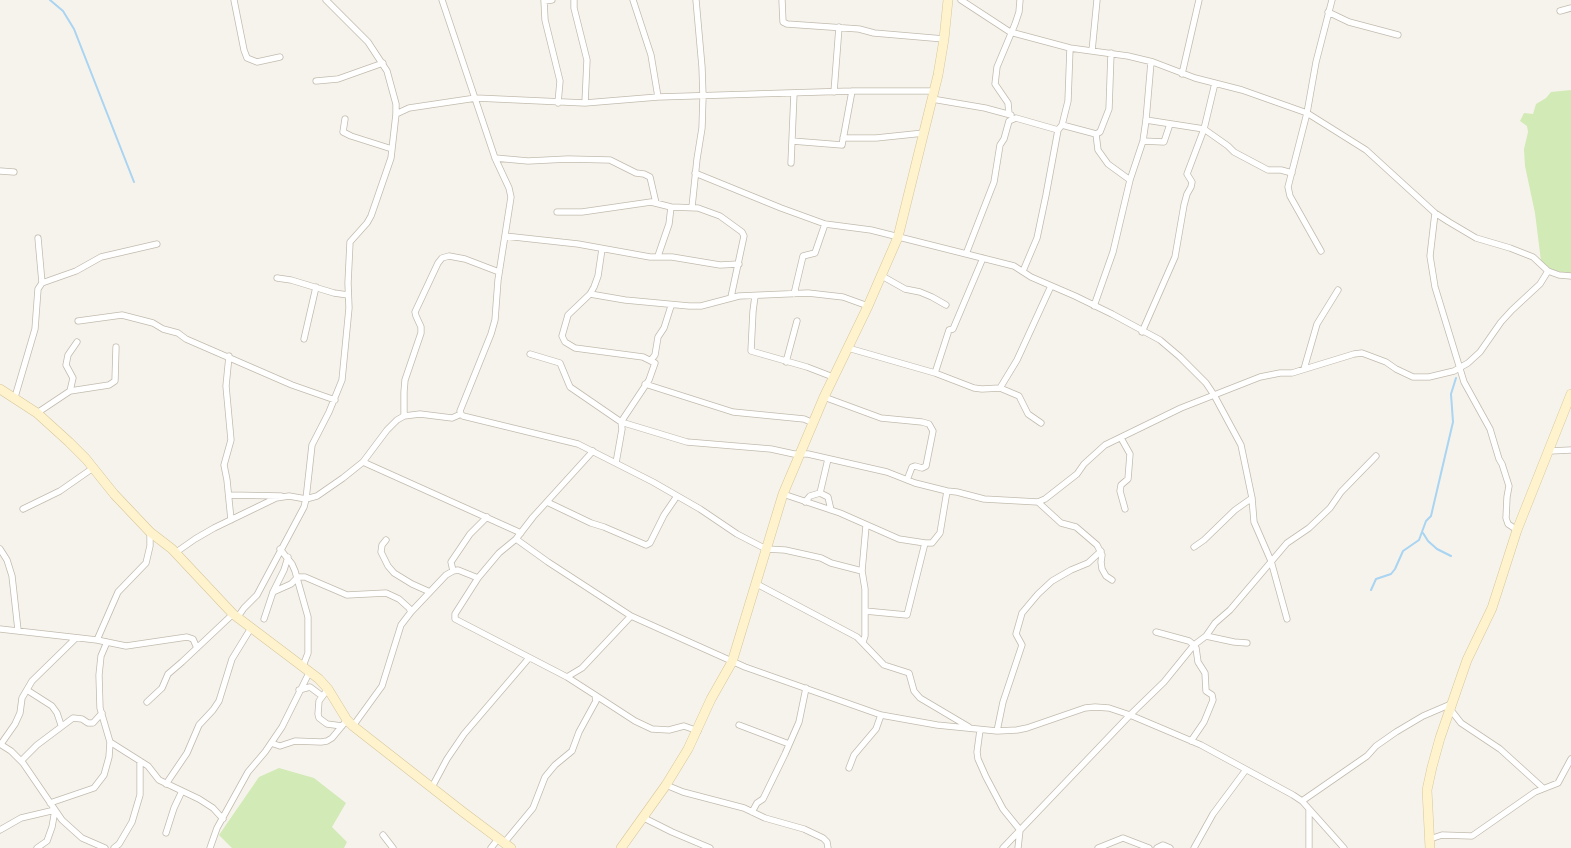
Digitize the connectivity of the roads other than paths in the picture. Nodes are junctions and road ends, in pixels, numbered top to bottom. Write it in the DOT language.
graph roads {
  1 [pos="234,0"];
  2 [pos="326,0"];
  3 [pos="442,0"];
  4 [pos="552,0"];
  5 [pos="574,0"];
  6 [pos="632,0"];
  7 [pos="696,0"];
  8 [pos="782,0"];
  9 [pos="948,0"];
  10 [pos="961,0"];
  11 [pos="1020,0"];
  12 [pos="1097,0"];
  13 [pos="1199,0"];
  14 [pos="1332,0"];
  15 [pos="544,1"];
  16 [pos="1571,8"];
  17 [pos="1560,11"];
  18 [pos="1328,12"];
  19 [pos="839,27"];
  20 [pos="1010,32"];
  21 [pos="1398,35"];
  22 [pos="944,39"];
  23 [pos="1070,48"];
  24 [pos="1092,51"];
  25 [pos="1111,53"];
  26 [pos="280,57"];
  27 [pos="1151,62"];
  28 [pos="383,63"];
  29 [pos="1182,74"];
  30 [pos="316,81"];
  31 [pos="1215,83"];
  32 [pos="852,91"];
  33 [pos="834,92"];
  34 [pos="794,93"];
  35 [pos="933,95"];
  36 [pos="702,96"];
  37 [pos="658,97"];
  38 [pos="476,98"];
  39 [pos="558,103"];
  40 [pos="585,103"];
  41 [pos="1307,113"];
  42 [pos="396,114"];
  43 [pos="1009,114"];
  44 [pos="1016,118"];
  45 [pos="345,119"];
  46 [pos="1146,120"];
  47 [pos="1170,124"];
  48 [pos="1060,127"];
  49 [pos="1204,129"];
  50 [pos="924,134"];
  51 [pos="1096,134"];
  52 [pos="843,138"];
  53 [pos="1143,140"];
  54 [pos="792,141"];
  55 [pos="392,150"];
  56 [pos="495,158"];
  57 [pos="791,162"];
  58 [pos="0,171"];
  59 [pos="14,172"];
  60 [pos="695,173"];
  61 [pos="1292,173"];
  62 [pos="1130,180"];
  63 [pos="656,203"];
  64 [pos="671,207"];
  65 [pos="692,207"];
  66 [pos="557,212"];
  67 [pos="1435,213"];
  68 [pos="825,224"];
  69 [pos="505,236"];
  70 [pos="898,237"];
  71 [pos="38,238"];
  72 [pos="158,244"];
  73 [pos="602,249"];
  74 [pos="1321,251"];
  75 [pos="966,254"];
  76 [pos="658,256"];
  77 [pos="983,258"];
  78 [pos="739,264"];
  79 [pos="1023,271"];
  80 [pos="1548,271"];
  81 [pos="499,272"];
  82 [pos="882,276"];
  83 [pos="1571,276"];
  84 [pos="277,278"];
  85 [pos="42,283"];
  86 [pos="1051,286"];
  87 [pos="316,287"];
  88 [pos="1338,290"];
  89 [pos="590,294"];
  90 [pos="794,294"];
  91 [pos="348,295"];
  92 [pos="755,296"];
  93 [pos="731,297"];
  94 [pos="946,305"];
  95 [pos="672,306"];
  96 [pos="868,306"];
  97 [pos="1094,306"];
  98 [pos="78,321"];
  99 [pos="797,321"];
  100 [pos="1142,332"];
  101 [pos="304,339"];
  102 [pos="77,342"];
  103 [pos="116,347"];
  104 [pos="848,348"];
  105 [pos="530,354"];
  106 [pos="229,356"];
  107 [pos="651,360"];
  108 [pos="786,362"];
  109 [pos="1459,367"];
  110 [pos="1304,369"];
  111 [pos="935,373"];
  112 [pos="833,377"];
  113 [pos="645,384"];
  114 [pos="1000,388"];
  115 [pos="0,389"];
  116 [pos="70,391"];
  117 [pos="1571,394"];
  118 [pos="1214,395"];
  119 [pos="14,397"];
  120 [pos="824,397"];
  121 [pos="335,400"];
  122 [pos="37,413"];
  123 [pos="461,414"];
  124 [pos="404,416"];
  125 [pos="621,422"];
  126 [pos="813,423"];
  127 [pos="1041,423"];
  128 [pos="1121,438"];
  129 [pos="1571,450"];
  130 [pos="593,451"];
  131 [pos="1550,451"];
  132 [pos="800,453"];
  133 [pos="1376,456"];
  134 [pos="828,459"];
  135 [pos="363,462"];
  136 [pos="616,463"];
  137 [pos="93,468"];
  138 [pos="907,480"];
  139 [pos="947,491"];
  140 [pos="820,493"];
  141 [pos="783,494"];
  142 [pos="229,495"];
  143 [pos="284,496"];
  144 [pos="677,496"];
  145 [pos="1252,498"];
  146 [pos="306,499"];
  147 [pos="548,502"];
  148 [pos="805,502"];
  149 [pos="1038,502"];
  150 [pos="23,508"];
  151 [pos="1125,509"];
  152 [pos="831,510"];
  153 [pos="487,517"];
  154 [pos="230,520"];
  155 [pos="866,526"];
  156 [pos="1517,530"];
  157 [pos="150,532"];
  158 [pos="521,533"];
  159 [pos="516,539"];
  160 [pos="386,540"];
  161 [pos="925,543"];
  162 [pos="1194,547"];
  163 [pos="0,549"];
  164 [pos="766,549"];
  165 [pos="280,550"];
  166 [pos="1100,551"];
  167 [pos="175,553"];
  168 [pos="288,557"];
  169 [pos="1271,561"];
  170 [pos="453,571"];
  171 [pos="862,571"];
  172 [pos="298,577"];
  173 [pos="478,578"];
  174 [pos="1112,580"];
  175 [pos="755,584"];
  176 [pos="273,592"];
  177 [pos="430,592"];
  178 [pos="411,612"];
  179 [pos="865,612"];
  180 [pos="235,616"];
  181 [pos="631,616"];
  182 [pos="264,619"];
  183 [pos="1287,619"];
  184 [pos="251,628"];
  185 [pos="0,629"];
  186 [pos="18,630"];
  187 [pos="1156,632"];
  188 [pos="1206,636"];
  189 [pos="76,638"];
  190 [pos="97,640"];
  191 [pos="107,642"];
  192 [pos="864,642"];
  193 [pos="1247,643"];
  194 [pos="1194,645"];
  195 [pos="197,648"];
  196 [pos="529,658"];
  197 [pos="732,662"];
  198 [pos="306,668"];
  199 [pos="567,677"];
  200 [pos="806,688"];
  201 [pos="27,690"];
  202 [pos="299,690"];
  203 [pos="325,692"];
  204 [pos="595,695"];
  205 [pos="147,702"];
  206 [pos="1450,706"];
  207 [pos="102,713"];
  208 [pos="881,715"];
  209 [pos="1130,715"];
  210 [pos="348,724"];
  211 [pos="738,725"];
  212 [pos="61,726"];
  213 [pos="977,729"];
  214 [pos="698,730"];
  215 [pos="997,730"];
  216 [pos="110,742"];
  217 [pos="1191,742"];
  218 [pos="271,743"];
  219 [pos="1,744"];
  220 [pos="789,744"];
  221 [pos="1571,760"];
  222 [pos="21,761"];
  223 [pos="140,761"];
  224 [pos="849,768"];
  225 [pos="1245,771"];
  226 [pos="166,784"];
  227 [pos="666,785"];
  228 [pos="432,788"];
  229 [pos="1543,788"];
  230 [pos="182,791"];
  231 [pos="1302,801"];
  232 [pos="50,803"];
  233 [pos="1309,809"];
  234 [pos="55,810"];
  235 [pos="752,812"];
  236 [pos="644,818"];
  237 [pos="223,819"];
  238 [pos="0,830"];
  239 [pos="1020,830"];
  240 [pos="166,833"];
  241 [pos="383,835"];
  242 [pos="504,843"];
  243 [pos="1430,844"];
  244 [pos="36,848"];
  245 [pos="104,848"];
  246 [pos="114,848"];
  247 [pos="210,848"];
  248 [pos="393,848"];
  249 [pos="491,848"];
  250 [pos="621,848"];
  251 [pos="710,848"];
  252 [pos="828,848"];
  253 [pos="1003,848"];
  254 [pos="1018,848"];
  255 [pos="1098,848"];
  256 [pos="1149,848"];
  257 [pos="1157,848"];
  258 [pos="1170,848"];
  259 [pos="1194,848"];
  260 [pos="1309,848"];
  261 [pos="1344,848"];
  1 -- 26 [label="street"];
  2 -- 28 [label="street"];
  3 -- 38 [label="street"];
  4 -- 15 [label="street"];
  5 -- 40 [label="street"];
  6 -- 37 [label="street"];
  7 -- 36 [label="street"];
  8 -- 19 [label="street"];
  9 -- 22 [label="street"];
  10 -- 20 [label="street"];
  11 -- 20 [label="street"];
  12 -- 24 [label="street"];
  13 -- 29 [label="street"];
  14 -- 18 [label="street"];
  15 -- 39 [label="street"];
  16 -- 17 [label="street"];
  18 -- 21 [label="street"];
  18 -- 41 [label="street"];
  19 -- 22 [label="street"];
  19 -- 33 [label="street"];
  20 -- 23 [label="street"];
  20 -- 43 [label="street"];
  22 -- 35 [label="street"];
  23 -- 24 [label="street"];
  23 -- 48 [label="street"];
  24 -- 25 [label="street"];
  25 -- 27 [label="street"];
  25 -- 51 [label="street"];
  27 -- 29 [label="street"];
  27 -- 46 [label="street"];
  28 -- 30 [label="street"];
  28 -- 42 [label="street"];
  29 -- 31 [label="street"];
  31 -- 41 [label="street"];
  31 -- 49 [label="street"];
  32 -- 33 [label="street"];
  32 -- 35 [label="street"];
  32 -- 52 [label="street"];
  33 -- 34 [label="street"];
  34 -- 36 [label="street"];
  34 -- 54 [label="street"];
  35 -- 43 [label="street"];
  35 -- 50 [label="street"];
  36 -- 37 [label="street"];
  36 -- 60 [label="street"];
  37 -- 40 [label="street"];
  38 -- 39 [label="street"];
  38 -- 42 [label="street"];
  38 -- 56 [label="street"];
  39 -- 40 [label="street"];
  41 -- 61 [label="street"];
  41 -- 67 [label="street"];
  42 -- 55 [label="street"];
  43 -- 44 [label="street"];
  44 -- 48 [label="street"];
  44 -- 75 [label="street"];
  45 -- 55 [label="street"];
  46 -- 47 [label="street"];
  46 -- 53 [label="street"];
  47 -- 49 [label="street"];
  47 -- 53 [label="street"];
  48 -- 51 [label="street"];
  48 -- 79 [label="street"];
  49 -- 61 [label="street"];
  49 -- 100 [label="street"];
  50 -- 52 [label="street"];
  50 -- 70 [label="street"];
  51 -- 62 [label="street"];
  52 -- 54 [label="street"];
  53 -- 62 [label="street"];
  54 -- 57 [label="street"];
  55 -- 91 [label="street"];
  56 -- 63 [label="street"];
  56 -- 69 [label="street"];
  58 -- 59 [label="street"];
  60 -- 65 [label="street"];
  60 -- 68 [label="street"];
  61 -- 74 [label="street"];
  62 -- 97 [label="street"];
  63 -- 64 [label="street"];
  63 -- 66 [label="street"];
  64 -- 65 [label="street"];
  64 -- 76 [label="street"];
  65 -- 78 [label="street"];
  67 -- 80 [label="street"];
  67 -- 109 [label="street"];
  68 -- 70 [label="street"];
  68 -- 90 [label="street"];
  69 -- 73 [label="street"];
  69 -- 81 [label="street"];
  70 -- 75 [label="street"];
  70 -- 82 [label="street"];
  71 -- 85 [label="street"];
  72 -- 85 [label="street"];
  73 -- 76 [label="street"];
  73 -- 89 [label="street"];
  75 -- 77 [label="street"];
  76 -- 78 [label="street"];
  77 -- 79 [label="street"];
  77 -- 111 [label="street"];
  78 -- 93 [label="street"];
  79 -- 86 [label="street"];
  80 -- 83 [label="street"];
  80 -- 109 [label="street"];
  81 -- 123 [label="street"];
  81 -- 124 [label="street"];
  82 -- 94 [label="street"];
  82 -- 96 [label="street"];
  84 -- 87 [label="street"];
  85 -- 119 [label="street"];
  86 -- 97 [label="street"];
  86 -- 114 [label="street"];
  87 -- 91 [label="street"];
  87 -- 101 [label="street"];
  88 -- 110 [label="street"];
  89 -- 95 [label="street"];
  89 -- 107 [label="street"];
  90 -- 92 [label="street"];
  90 -- 96 [label="street"];
  91 -- 121 [label="street"];
  92 -- 93 [label="street"];
  92 -- 108 [label="street"];
  93 -- 95 [label="street"];
  95 -- 107 [label="street"];
  96 -- 104 [label="street"];
  97 -- 100 [label="street"];
  98 -- 106 [label="street"];
  99 -- 108 [label="street"];
  100 -- 118 [label="street"];
  102 -- 116 [label="street"];
  103 -- 116 [label="street"];
  104 -- 111 [label="street"];
  104 -- 112 [label="street"];
  105 -- 125 [label="street"];
  106 -- 121 [label="street"];
  106 -- 142 [label="street"];
  107 -- 113 [label="street"];
  108 -- 112 [label="street"];
  109 -- 110 [label="street"];
  109 -- 156 [label="street"];
  110 -- 118 [label="street"];
  111 -- 114 [label="street"];
  112 -- 120 [label="street"];
  113 -- 125 [label="street"];
  113 -- 126 [label="street"];
  114 -- 127 [label="street"];
  115 -- 119 [label="street"];
  116 -- 122 [label="street"];
  117 -- 131 [label="street"];
  118 -- 128 [label="street"];
  118 -- 145 [label="street"];
  119 -- 122 [label="street"];
  120 -- 126 [label="street"];
  120 -- 138 [label="street"];
  121 -- 146 [label="street"];
  122 -- 137 [label="street"];
  123 -- 124 [label="street"];
  123 -- 130 [label="street"];
  124 -- 135 [label="street"];
  125 -- 132 [label="street"];
  125 -- 136 [label="street"];
  126 -- 132 [label="street"];
  128 -- 149 [label="street"];
  128 -- 151 [label="street"];
  129 -- 131 [label="street"];
  130 -- 136 [label="street"];
  130 -- 147 [label="street"];
  131 -- 156 [label="street"];
  132 -- 134 [label="street"];
  132 -- 141 [label="street"];
  133 -- 169 [label="street"];
  134 -- 138 [label="street"];
  134 -- 140 [label="street"];
  135 -- 146 [label="street"];
  135 -- 153 [label="street"];
  136 -- 144 [label="street"];
  137 -- 150 [label="street"];
  137 -- 157 [label="street"];
  138 -- 139 [label="street"];
  139 -- 149 [label="street"];
  139 -- 161 [label="street"];
  140 -- 148 [label="street"];
  140 -- 152 [label="street"];
  141 -- 148 [label="street"];
  141 -- 164 [label="street"];
  142 -- 143 [label="street"];
  142 -- 154 [label="street"];
  143 -- 146 [label="street"];
  143 -- 154 [label="street"];
  144 -- 147 [label="street"];
  144 -- 164 [label="street"];
  145 -- 162 [label="street"];
  145 -- 169 [label="street"];
  146 -- 165 [label="street"];
  147 -- 158 [label="street"];
  148 -- 152 [label="street"];
  149 -- 166 [label="street"];
  152 -- 155 [label="street"];
  153 -- 158 [label="street"];
  153 -- 170 [label="street"];
  154 -- 167 [label="street"];
  155 -- 161 [label="street"];
  155 -- 171 [label="street"];
  156 -- 206 [label="street"];
  157 -- 167 [label="street"];
  157 -- 190 [label="street"];
  158 -- 159 [label="street"];
  159 -- 173 [label="street"];
  159 -- 181 [label="street"];
  160 -- 177 [label="street"];
  161 -- 179 [label="street"];
  163 -- 186 [label="street"];
  164 -- 171 [label="street"];
  164 -- 175 [label="street"];
  165 -- 168 [label="street"];
  165 -- 180 [label="street"];
  166 -- 174 [label="street"];
  166 -- 215 [label="street"];
  167 -- 180 [label="street"];
  168 -- 172 [label="street"];
  168 -- 176 [label="street"];
  169 -- 183 [label="street"];
  169 -- 188 [label="street"];
  170 -- 173 [label="street"];
  170 -- 177 [label="street"];
  171 -- 179 [label="street"];
  172 -- 176 [label="street"];
  172 -- 178 [label="street"];
  172 -- 198 [label="street"];
  173 -- 196 [label="street"];
  175 -- 192 [label="street"];
  175 -- 197 [label="street"];
  176 -- 182 [label="street"];
  177 -- 178 [label="street"];
  178 -- 210 [label="street"];
  179 -- 192 [label="street"];
  180 -- 184 [label="street"];
  180 -- 195 [label="street"];
  181 -- 197 [label="street"];
  181 -- 199 [label="street"];
  184 -- 198 [label="street"];
  184 -- 226 [label="street"];
  185 -- 186 [label="street"];
  186 -- 189 [label="street"];
  187 -- 194 [label="street"];
  188 -- 193 [label="street"];
  188 -- 194 [label="street"];
  189 -- 190 [label="street"];
  189 -- 201 [label="street"];
  190 -- 191 [label="street"];
  191 -- 195 [label="street"];
  191 -- 207 [label="street"];
  192 -- 213 [label="street"];
  194 -- 209 [label="street"];
  194 -- 217 [label="street"];
  195 -- 205 [label="street"];
  196 -- 199 [label="street"];
  196 -- 228 [label="street"];
  197 -- 200 [label="street"];
  197 -- 214 [label="street"];
  198 -- 202 [label="street"];
  198 -- 203 [label="street"];
  199 -- 204 [label="street"];
  200 -- 208 [label="street"];
  200 -- 220 [label="street"];
  201 -- 212 [label="street"];
  201 -- 219 [label="street"];
  202 -- 203 [label="street"];
  202 -- 218 [label="street"];
  203 -- 210 [label="street"];
  203 -- 210 [label="street"];
  204 -- 214 [label="street"];
  204 -- 242 [label="street"];
  206 -- 229 [label="street"];
  206 -- 231 [label="street"];
  206 -- 243 [label="street"];
  207 -- 212 [label="street"];
  207 -- 216 [label="street"];
  208 -- 213 [label="street"];
  208 -- 224 [label="street"];
  209 -- 215 [label="street"];
  209 -- 217 [label="street"];
  209 -- 239 [label="street"];
  210 -- 218 [label="street"];
  210 -- 228 [label="street"];
  211 -- 220 [label="street"];
  212 -- 222 [label="street"];
  213 -- 215 [label="street"];
  213 -- 239 [label="street"];
  214 -- 227 [label="street"];
  216 -- 223 [label="street"];
  216 -- 232 [label="street"];
  217 -- 225 [label="street"];
  218 -- 237 [label="street"];
  219 -- 222 [label="street"];
  220 -- 235 [label="street"];
  221 -- 229 [label="street"];
  222 -- 232 [label="street"];
  223 -- 226 [label="street"];
  223 -- 246 [label="street"];
  225 -- 231 [label="street"];
  225 -- 259 [label="street"];
  226 -- 230 [label="street"];
  227 -- 235 [label="street"];
  227 -- 236 [label="street"];
  228 -- 242 [label="street"];
  229 -- 243 [label="street"];
  230 -- 237 [label="street"];
  230 -- 240 [label="street"];
  231 -- 233 [label="street"];
  232 -- 234 [label="street"];
  233 -- 260 [label="street"];
  233 -- 261 [label="street"];
  234 -- 238 [label="street"];
  234 -- 244 [label="street"];
  234 -- 245 [label="street"];
  235 -- 252 [label="street"];
  236 -- 250 [label="street"];
  236 -- 251 [label="street"];
  237 -- 247 [label="street"];
  239 -- 253 [label="street"];
  239 -- 254 [label="street"];
  241 -- 248 [label="street"];
  242 -- 249 [label="street"];
  255 -- 256 [label="street"];
  257 -- 258 [label="street"];
}
